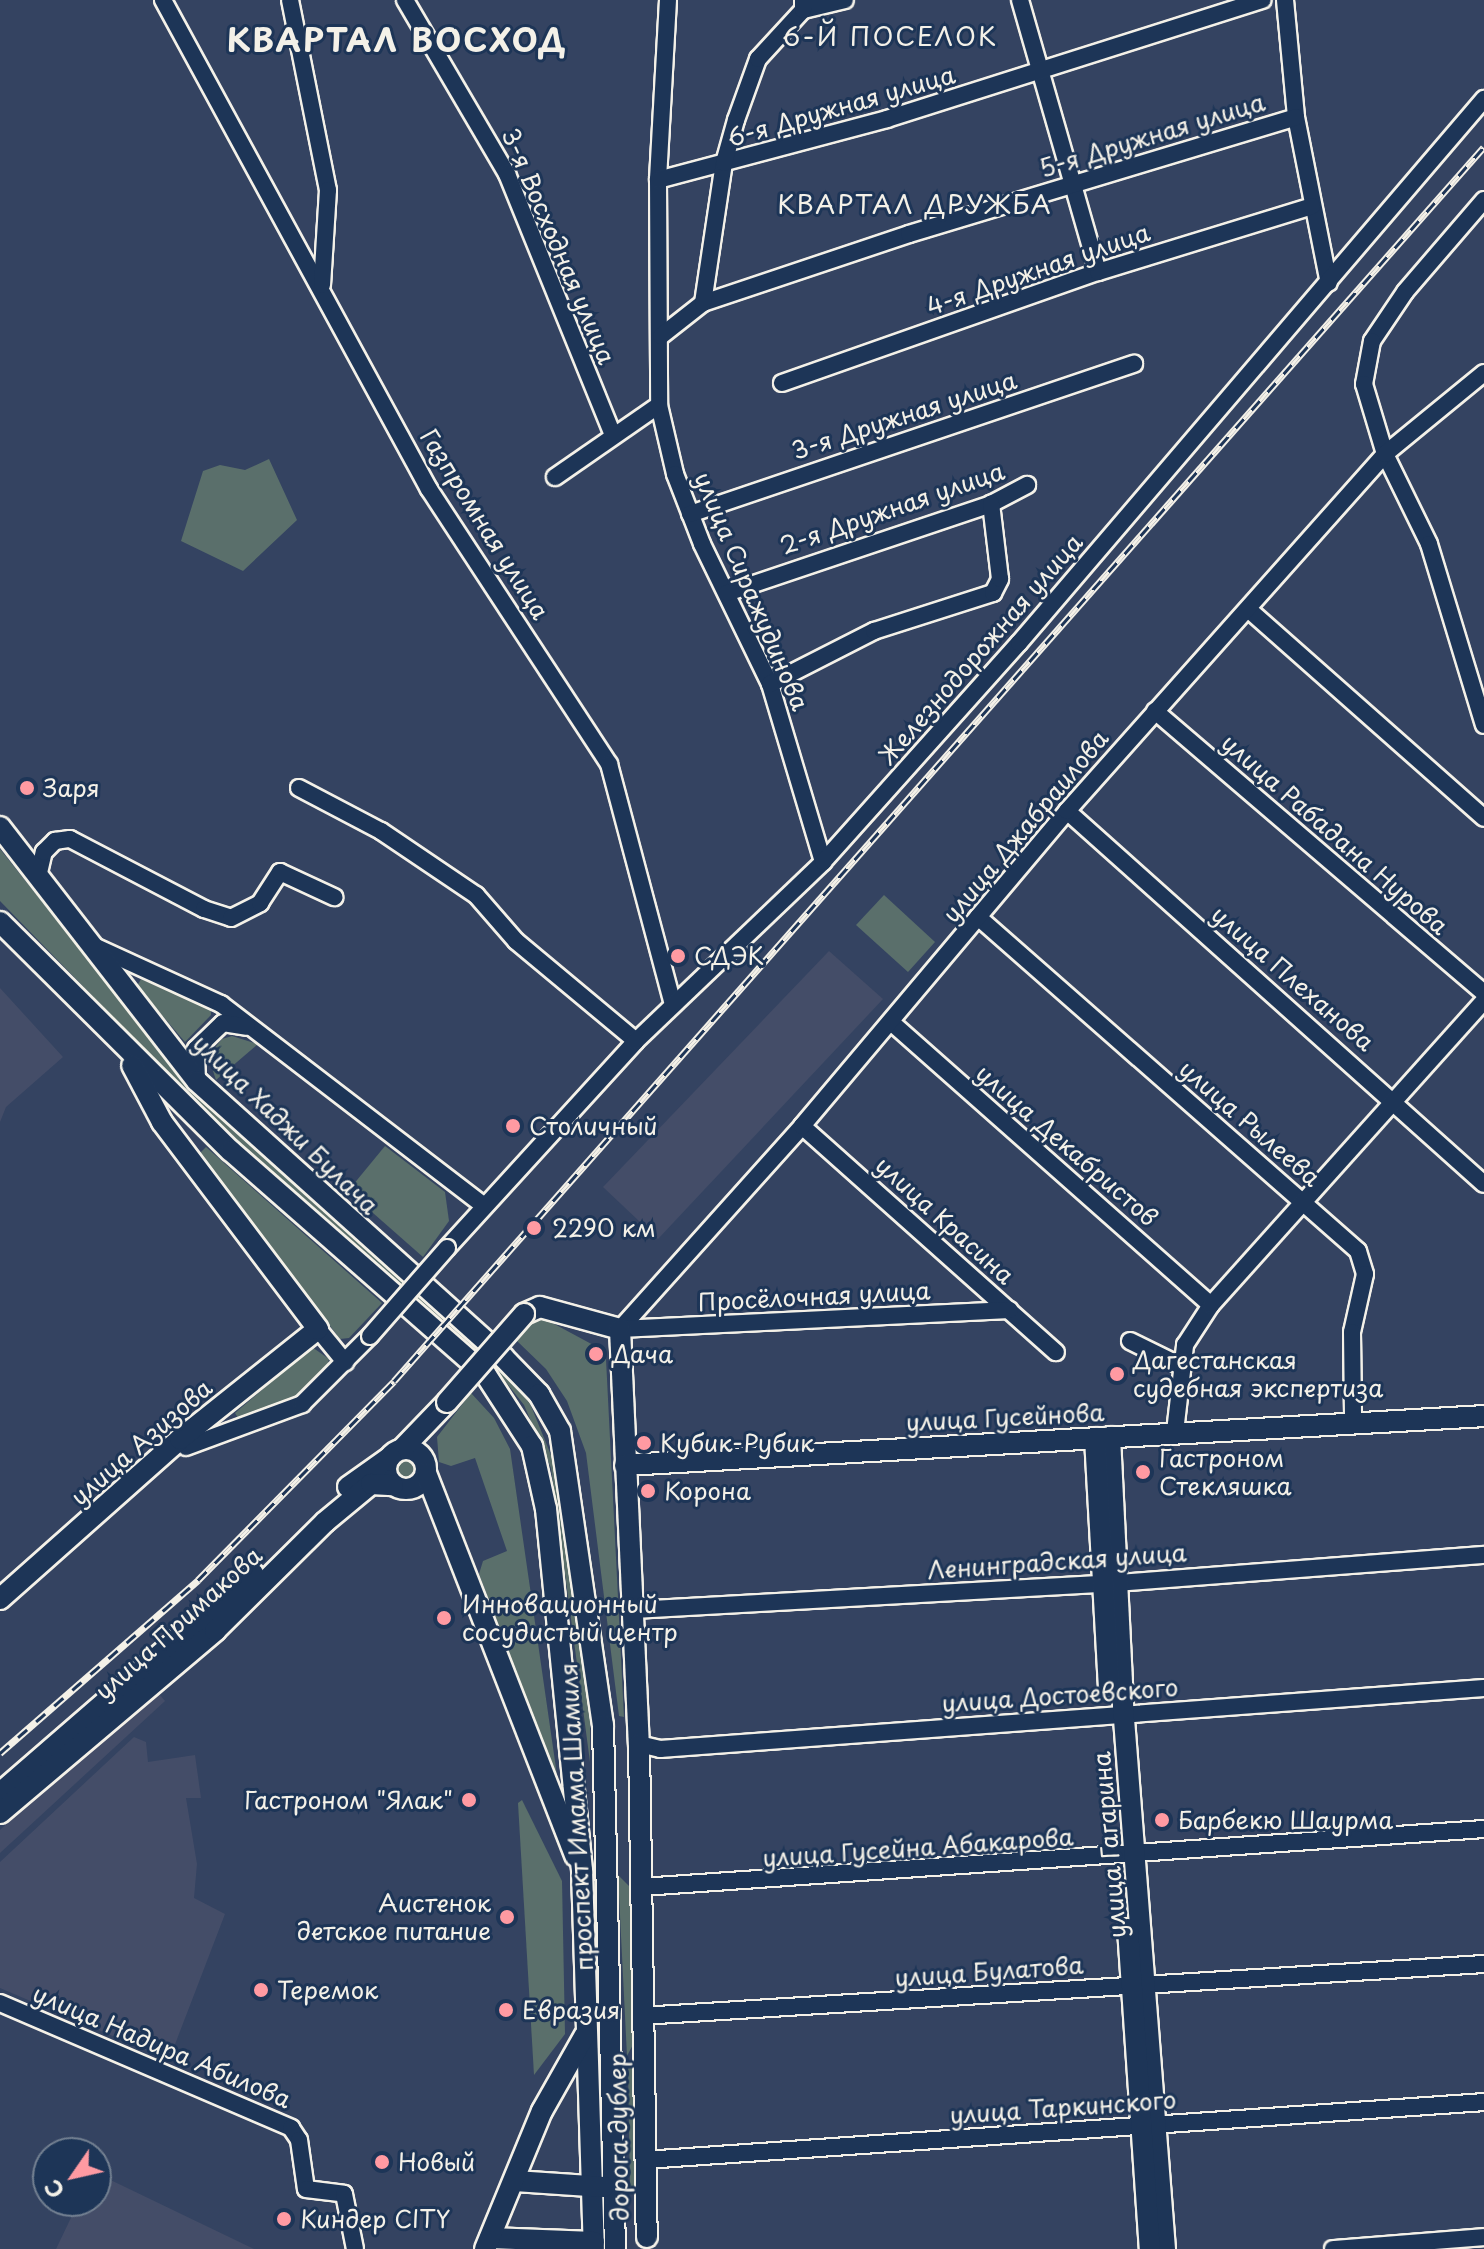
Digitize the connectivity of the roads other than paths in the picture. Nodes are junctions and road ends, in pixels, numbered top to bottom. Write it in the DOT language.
graph roads {
  1 [pos="163,0"];
  2 [pos="290,0"];
  3 [pos="405,0"];
  4 [pos="668,0"];
  5 [pos="845,0"];
  6 [pos="1020,0"];
  7 [pos="1263,0"];
  8 [pos="1285,0"];
  9 [pos="803,5"];
  10 [pos="1044,72"];
  11 [pos="1484,99"];
  12 [pos="1296,117"];
  13 [pos="724,163"];
  14 [pos="658,180"];
  15 [pos="1071,185"];
  16 [pos="1484,200"];
  17 [pos="1312,206"];
  18 [pos="1098,272"];
  19 [pos="1329,283"];
  20 [pos="322,285"];
  21 [pos="703,303"];
  22 [pos="661,336"];
  23 [pos="1134,364"];
  24 [pos="1484,373"];
  25 [pos="782,383"];
  26 [pos="659,405"];
  27 [pos="612,433"];
  28 [pos="1385,454"];
  29 [pos="555,477"];
  30 [pos="1027,485"];
  31 [pos="991,504"];
  32 [pos="690,514"];
  33 [pos="727,593"];
  34 [pos="1248,609"];
  35 [pos="770,684"];
  36 [pos="1155,711"];
  37 [pos="1484,725"];
  38 [pos="299,788"];
  39 [pos="1067,811"];
  40 [pos="1484,818"];
  41 [pos="0,827"];
  42 [pos="823,862"];
  43 [pos="38,877"];
  44 [pos="334,897"];
  45 [pos="978,917"];
  46 [pos="0,922"];
  47 [pos="87,943"];
  48 [pos="1484,993"];
  49 [pos="1484,1001"];
  50 [pos="673,1005"];
  51 [pos="891,1022"];
  52 [pos="270,1038"];
  53 [pos="636,1041"];
  54 [pos="125,1051"];
  55 [pos="197,1081"];
  56 [pos="1396,1100"];
  57 [pos="179,1101"];
  58 [pos="162,1122"];
  59 [pos="802,1126"];
  60 [pos="1484,1184"];
  61 [pos="1302,1200"];
  62 [pos="483,1205"];
  63 [pos="447,1248"];
  64 [pos="1211,1305"];
  65 [pos="1010,1310"];
  66 [pos="318,1329"];
  67 [pos="620,1329"];
  68 [pos="1130,1341"];
  69 [pos="1056,1352"];
  70 [pos="503,1357"];
  71 [pos="345,1362"];
  72 [pos="1183,1367"];
  73 [pos="486,1375"];
  74 [pos="1484,1416"];
  75 [pos="431,1419"];
  76 [pos="1353,1420"];
  77 [pos="1175,1432"];
  78 [pos="1103,1438"];
  79 [pos="183,1443"];
  80 [pos="396,1453"];
  81 [pos="625,1465"];
  82 [pos="414,1476"];
  83 [pos="1484,1555"];
  84 [pos="1110,1583"];
  85 [pos="0,1599"];
  86 [pos="0,1609"];
  87 [pos="633,1610"];
  88 [pos="1484,1688"];
  89 [pos="1117,1715"];
  90 [pos="603,1725"];
  91 [pos="639,1744"];
  92 [pos="0,1793"];
  93 [pos="554,1806"];
  94 [pos="576,1807"];
  95 [pos="0,1813"];
  96 [pos="1484,1829"];
  97 [pos="1128,1856"];
  98 [pos="606,1858"];
  99 [pos="582,1871"];
  100 [pos="642,1887"];
  101 [pos="1484,1964"];
  102 [pos="1139,1986"];
  103 [pos="0,2003"];
  104 [pos="641,2026"];
  105 [pos="586,2034"];
  106 [pos="613,2088"];
  107 [pos="1484,2102"];
  108 [pos="1148,2126"];
  109 [pos="614,2149"];
  110 [pos="645,2160"];
  111 [pos="515,2181"];
  112 [pos="594,2185"];
  113 [pos="616,2190"];
  114 [pos="1484,2237"];
  115 [pos="647,2243"];
  116 [pos="488,2244"];
  117 [pos="594,2245"];
  118 [pos="355,2249"];
  119 [pos="615,2249"];
  120 [pos="1150,2249"];
  121 [pos="1165,2249"];
  122 [pos="1333,2249"];
  1 -- 20 [label="street, Газпромная улица"];
  2 -- 20 [label="street"];
  3 -- 27 [label="street, 3-я Восходная улица"];
  4 -- 14 [label="street, улица Сиражудинова"];
  5 -- 9 [label="street"];
  6 -- 10 [label="street"];
  7 -- 10 [label="street, 6-я Дружная улица"];
  8 -- 12 [label="street"];
  9 -- 13 [label="street"];
  10 -- 13 [label="street, 6-я Дружная улица"];
  10 -- 15 [label="street"];
  11 -- 19 [label="street, Железнодорожная улица"];
  12 -- 15 [label="street, 5-я Дружная улица"];
  12 -- 17 [label="street"];
  13 -- 14 [label="street, 6-я Дружная улица"];
  13 -- 21 [label="street"];
  14 -- 22 [label="street, улица Сиражудинова"];
  15 -- 18 [label="street"];
  15 -- 21 [label="street, 5-я Дружная улица"];
  16 -- 28 [label="street"];
  17 -- 18 [label="street, 4-я Дружная улица"];
  17 -- 19 [label="street"];
  18 -- 25 [label="street, 4-я Дружная улица"];
  19 -- 42 [label="street, Железнодорожная улица"];
  20 -- 50 [label="street, Газпромная улица"];
  21 -- 22 [label="street"];
  22 -- 26 [label="street, улица Сиражудинова"];
  23 -- 32 [label="street, 3-я Дружная улица"];
  24 -- 28 [label="street, улица Джабраилова"];
  26 -- 27 [label="street"];
  26 -- 32 [label="street, улица Сиражудинова"];
  27 -- 29 [label="street"];
  28 -- 34 [label="street, улица Джабраилова"];
  28 -- 37 [label="street"];
  30 -- 31 [label="street, 2-я Дружная улица"];
  31 -- 33 [label="street, 2-я Дружная улица"];
  31 -- 35 [label="street"];
  32 -- 33 [label="street, улица Сиражудинова"];
  33 -- 35 [label="street, улица Сиражудинова"];
  34 -- 36 [label="street, улица Джабраилова"];
  34 -- 40 [label="street"];
  35 -- 42 [label="street, улица Сиражудинова"];
  36 -- 39 [label="street, улица Джабраилова"];
  36 -- 48 [label="street, улица Рабадана Нурова"];
  38 -- 53 [label="street"];
  39 -- 45 [label="street, улица Джабраилова"];
  39 -- 56 [label="street, улица Плеханова"];
  41 -- 43 [label="main road, улица Хаджи Булача"];
  42 -- 50 [label="street, Железнодорожная улица"];
  43 -- 44 [label="street"];
  43 -- 47 [label="main road, улица Хаджи Булача"];
  45 -- 51 [label="street, улица Джабраилова"];
  45 -- 61 [label="street, улица Рылеева"];
  46 -- 54 [label="main road, улица Хаджи Булача"];
  47 -- 52 [label="street"];
  47 -- 55 [label="main road, улица Хаджи Булача"];
  49 -- 56 [label="street"];
  50 -- 53 [label="street, Железнодорожная улица"];
  51 -- 59 [label="street, улица Джабраилова"];
  51 -- 64 [label="street, улица Декабристов"];
  52 -- 55 [label="street"];
  52 -- 62 [label="street"];
  53 -- 62 [label="street, Железнодорожная улица"];
  54 -- 57 [label="main road, улица Хаджи Булача"];
  54 -- 58 [label="main road"];
  55 -- 70 [label="main road, улица Хаджи Булача"];
  56 -- 60 [label="street, улица Плеханова"];
  56 -- 61 [label="street"];
  57 -- 58 [label="main road"];
  57 -- 73 [label="main road, улица Хаджи Булача"];
  58 -- 66 [label="main road"];
  59 -- 65 [label="street, улица Красина"];
  59 -- 67 [label="street, улица Джабраилова"];
  61 -- 64 [label="street"];
  61 -- 76 [label="street, улица Рылеева"];
  62 -- 63 [label="street, Железнодорожная улица"];
  63 -- 71 [label="street, улица Азизова, bridge"];
  64 -- 72 [label="street"];
  65 -- 67 [label="street, Просёлочная улица"];
  65 -- 69 [label="street, улица Красина"];
  66 -- 71 [label="street"];
  66 -- 79 [label="main road, улица Азизова"];
  67 -- 75 [label="main road, bridge"];
  67 -- 81 [label="main road"];
  68 -- 72 [label="street"];
  70 -- 90 [label="main road, проспект Имама Шамиля"];
  71 -- 79 [label="street, улица Азизова"];
  72 -- 77 [label="street"];
  73 -- 94 [label="main road, проспект Имама Шамиля"];
  74 -- 76 [label="main road, улица Гусейнова"];
  75 -- 80 [label="main road"];
  75 -- 82 [label="main road"];
  76 -- 77 [label="main road, улица Гусейнова"];
  77 -- 78 [label="main road, улица Гусейнова"];
  78 -- 81 [label="main road, улица Гусейнова"];
  78 -- 84 [label="main road, улица Гагарина"];
  79 -- 85 [label="main road, улица Азизова"];
  79 -- 86 [label="main road, улица Азизова"];
  80 -- 82 [label="main road, проспект Имама Шамиля"];
  80 -- 82 [label="main road"];
  80 -- 92 [label="main road, улица Примакова"];
  81 -- 87 [label="main road"];
  82 -- 93 [label="main road, проспект Имама Шамиля"];
  82 -- 95 [label="main road, улица Примакова"];
  83 -- 84 [label="street, Ленинградская улица"];
  84 -- 87 [label="street, Ленинградская улица"];
  84 -- 89 [label="main road, улица Гагарина"];
  87 -- 91 [label="main road"];
  88 -- 89 [label="street, улица Достоевского"];
  89 -- 91 [label="street, улица Достоевского"];
  89 -- 97 [label="main road, улица Гагарина"];
  90 -- 91 [label="main road"];
  90 -- 98 [label="main road, проспект Имама Шамиля"];
  91 -- 100 [label="main road"];
  93 -- 94 [label="main road"];
  93 -- 99 [label="main road, проспект Имама Шамиля"];
  94 -- 99 [label="main road, проспект Имама Шамиля"];
  96 -- 97 [label="street, улица Гусейна Абакарова"];
  97 -- 100 [label="street, улица Гусейна Абакарова"];
  97 -- 102 [label="main road, улица Гагарина"];
  98 -- 100 [label="main road"];
  98 -- 106 [label="main road, проспект Имама Шамиля"];
  99 -- 105 [label="main road, проспект Имама Шамиля"];
  100 -- 104 [label="main road"];
  101 -- 102 [label="street, улица Булатова"];
  102 -- 104 [label="street, улица Булатова"];
  102 -- 108 [label="main road, улица Гагарина"];
  103 -- 118 [label="street, улица Надира Абилова"];
  104 -- 106 [label="main road"];
  104 -- 110 [label="main road, дорога дублер"];
  105 -- 111 [label="main road"];
  105 -- 112 [label="main road, проспект Имама Шамиля"];
  106 -- 109 [label="main road, проспект Имама Шамиля"];
  107 -- 108 [label="street, улица Таркинского"];
  108 -- 110 [label="street, улица Таркинского"];
  108 -- 120 [label="main road, улица Гагарина"];
  108 -- 121 [label="main road, улица Гагарина"];
  109 -- 113 [label="main road, проспект Имама Шамиля"];
  109 -- 115 [label="main road"];
  110 -- 115 [label="main road, дорога дублер"];
  111 -- 112 [label="main road"];
  111 -- 116 [label="main road"];
  112 -- 113 [label="main road"];
  112 -- 117 [label="main road, проспект Имама Шамиля"];
  113 -- 119 [label="main road, проспект Имама Шамиля"];
  114 -- 122 [label="street"];
  116 -- 117 [label="main road"];
}
